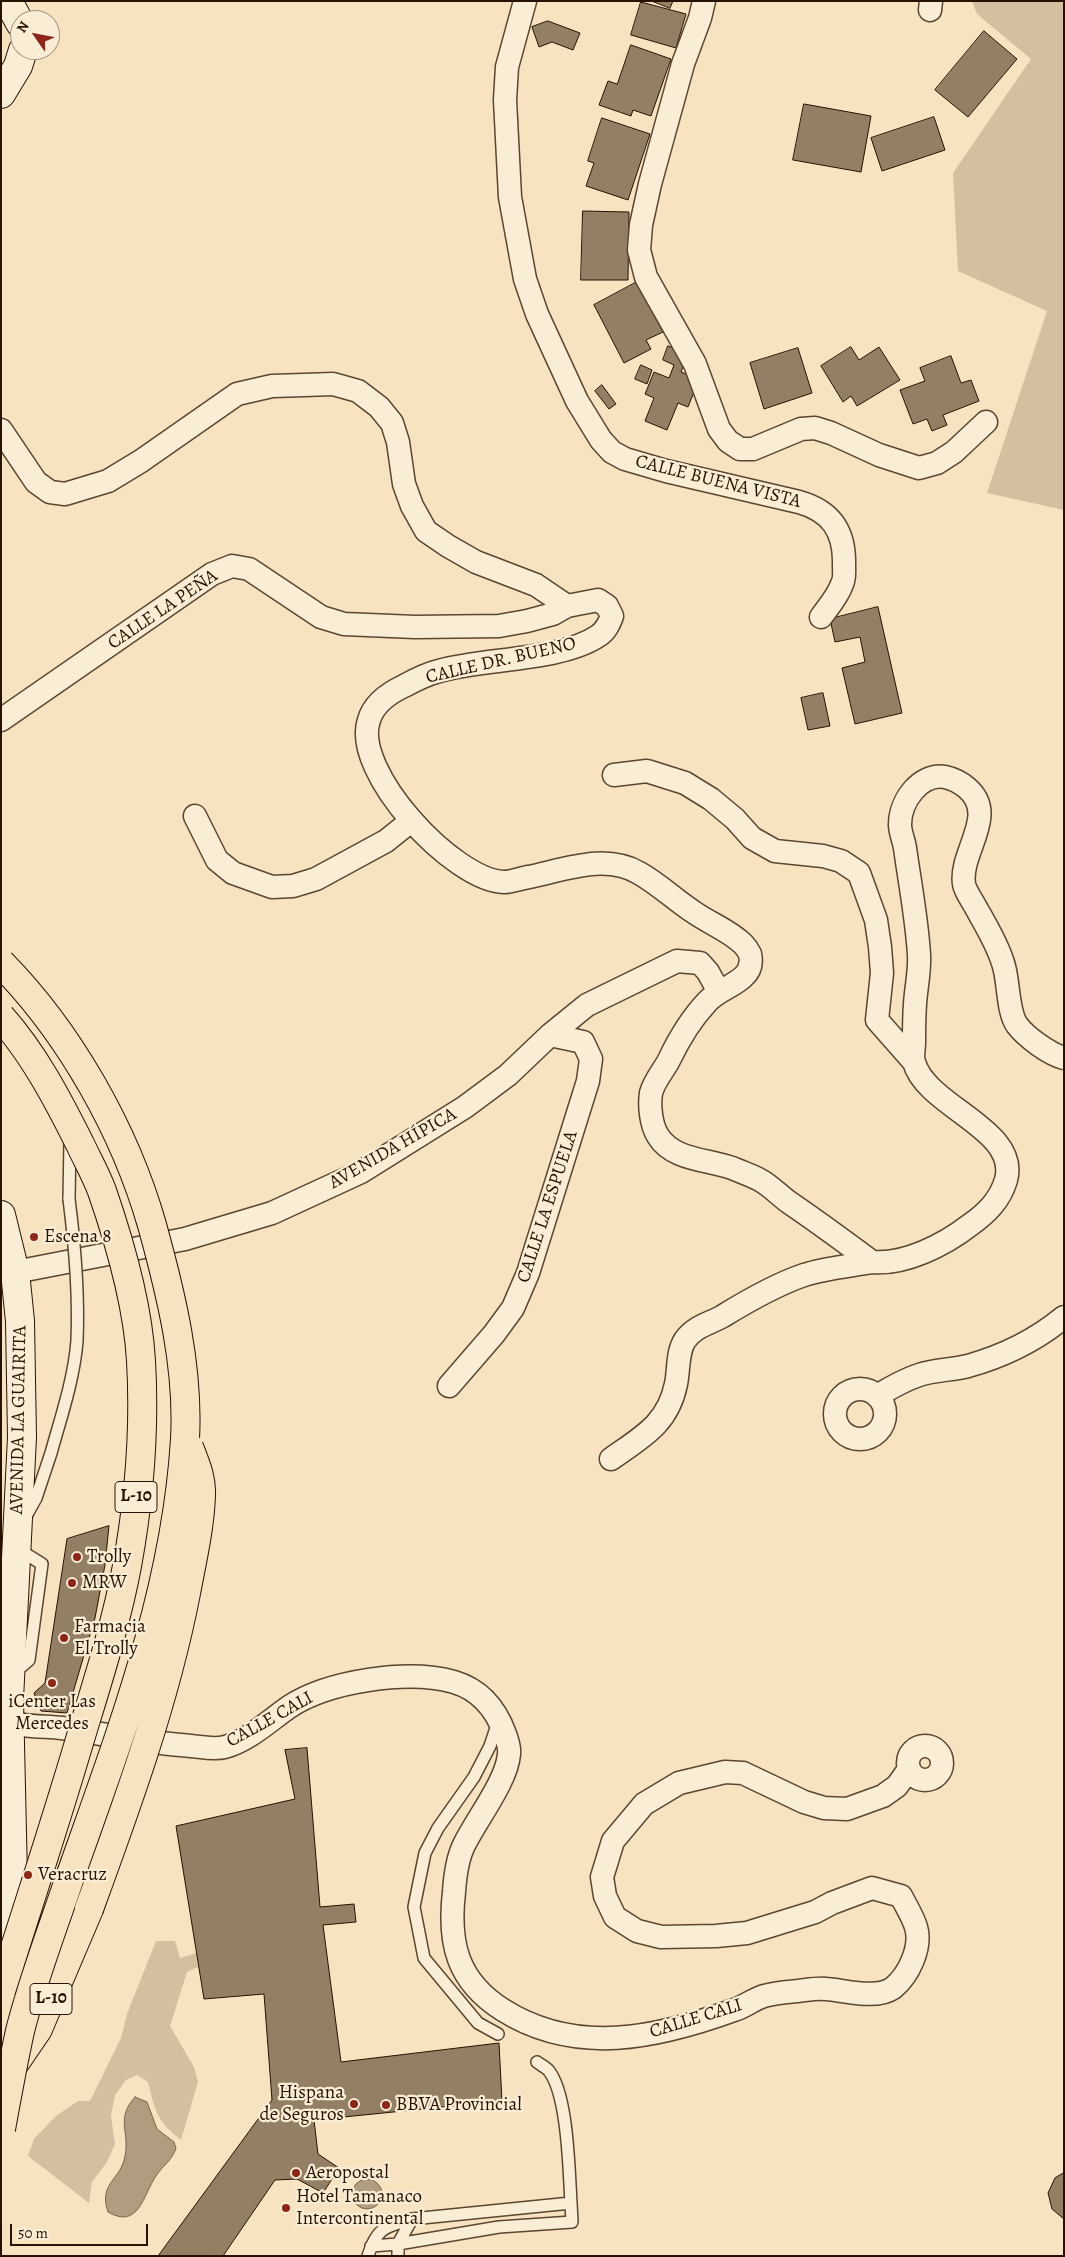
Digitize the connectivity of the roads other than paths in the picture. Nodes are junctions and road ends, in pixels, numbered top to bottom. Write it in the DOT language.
graph roads {
  1 [pos="525,1"];
  2 [pos="704,1"];
  3 [pos="20,60"];
  4 [pos="1,94"];
  5 [pos="986,422"];
  6 [pos="2,430"];
  7 [pos="567,606"];
  8 [pos="821,617"];
  9 [pos="1,720"];
  10 [pos="614,775"];
  11 [pos="195,816"];
  12 [pos="411,821"];
  13 [pos="1,963"];
  14 [pos="719,992"];
  15 [pos="1,1017"];
  16 [pos="550,1035"];
  17 [pos="1064,1058"];
  18 [pos="914,1062"];
  19 [pos="71,1126"];
  20 [pos="1,1215"];
  21 [pos="872,1262"];
  22 [pos="15,1272"];
  23 [pos="1064,1317"];
  24 [pos="449,1386"];
  25 [pos="877,1396"];
  26 [pos="185,1436"];
  27 [pos="611,1459"];
  28 [pos="16,1540"];
  29 [pos="500,1717"];
  30 [pos="5,1722"];
  31 [pos="909,1769"];
  32 [pos="1,1956"];
  33 [pos="1,1991"];
  34 [pos="498,2034"];
  35 [pos="537,2062"];
  36 [pos="1,2082"];
  37 [pos="1,2129"];
  38 [pos="571,2204"];
  39 [pos="412,2220"];
  40 [pos="398,2250"];
  41 [pos="369,2251"];
  1 -- 8 [label="street, CALLE BUENA VISTA"];
  2 -- 5 [label="street"];
  3 -- 4 [label="street"];
  6 -- 7 [label="street, CALLE DR. BUENO"];
  7 -- 9 [label="street, CALLE LA PEÑA"];
  7 -- 12 [label="street, CALLE DR. BUENO"];
  10 -- 18 [label="street"];
  11 -- 12 [label="street"];
  12 -- 14 [label="street, CALLE DR. BUENO"];
  13 -- 26 [label="highway, L-10, bridge"];
  14 -- 16 [label="street, AVENIDA HÍPICA"];
  14 -- 21 [label="street"];
  15 -- 19 [label="highway, L-10, bridge"];
  16 -- 22 [label="street, AVENIDA HÍPICA"];
  16 -- 24 [label="street, CALLE LA ESPUELA"];
  17 -- 18 [label="street"];
  18 -- 21 [label="street"];
  19 -- 28 [label="lane, bridge"];
  19 -- 33 [label="highway, L-10, bridge"];
  20 -- 22 [label="street, AVENIDA LA GUAIRITA"];
  21 -- 27 [label="street"];
  22 -- 28 [label="street, AVENIDA LA GUAIRITA"];
  23 -- 25 [label="street"];
  26 -- 36 [label="highway, L-10, bridge"];
  26 -- 37 [label="highway, L-10, bridge"];
  28 -- 30 [label="street, AVENIDA LA GUAIRITA"];
  29 -- 30 [label="street, CALLE CALI"];
  29 -- 31 [label="street, CALLE CALI"];
  29 -- 34 [label="lane"];
  30 -- 32 [label="street, AVENIDA LA GUAIRITA"];
  35 -- 38 [label="lane"];
  38 -- 39 [label="lane"];
  38 -- 40 [label="lane"];
  39 -- 40 [label="lane"];
  39 -- 41 [label="lane"];
  40 -- 41 [label="lane"];
}
